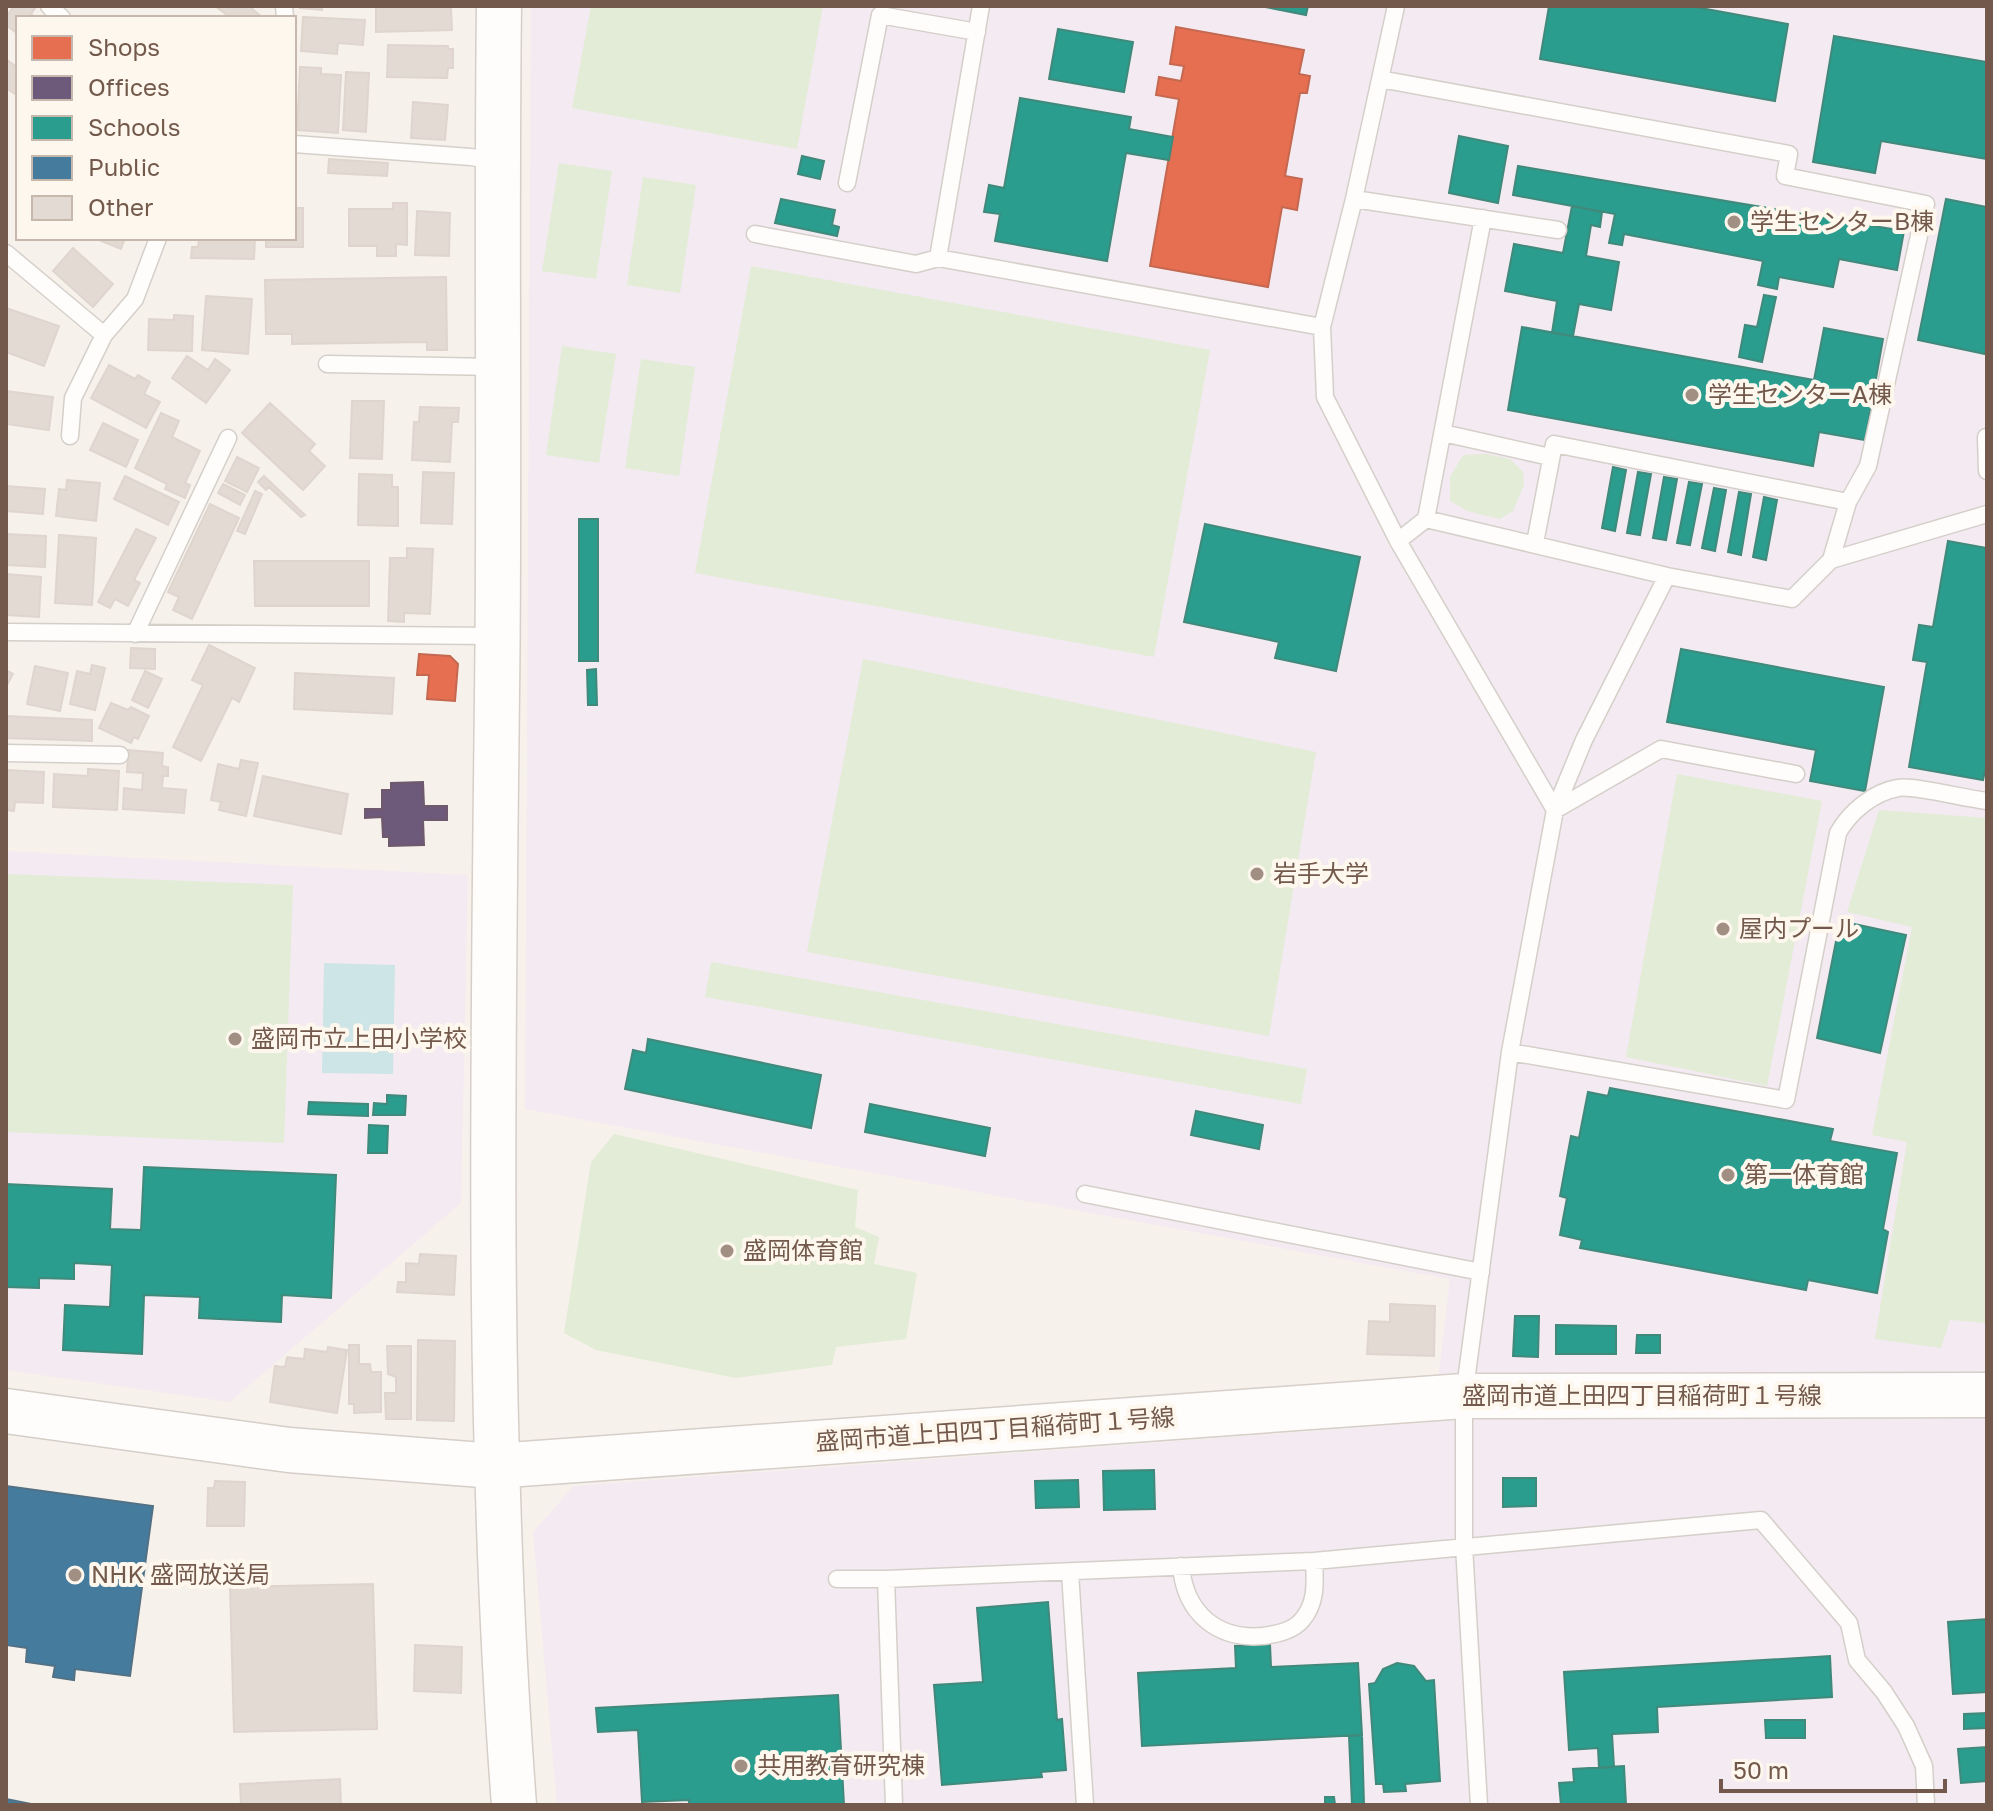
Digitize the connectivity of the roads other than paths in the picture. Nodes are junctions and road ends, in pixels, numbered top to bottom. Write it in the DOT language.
graph roads {
  1 [pos="499,6"];
  2 [pos="981,6"];
  3 [pos="1396,6"];
  4 [pos="977,32"];
  5 [pos="1380,79"];
  6 [pos="296,144"];
  7 [pos="497,161"];
  8 [pos="847,183"];
  9 [pos="1354,199"];
  10 [pos="1483,218"];
  11 [pos="1558,230"];
  12 [pos="755,234"];
  13 [pos="157,240"];
  14 [pos="6,253"];
  15 [pos="938,258"];
  16 [pos="1322,327"];
  17 [pos="104,335"];
  18 [pos="327,364"];
  19 [pos="497,367"];
  20 [pos="1443,433"];
  21 [pos="70,436"];
  22 [pos="1986,437"];
  23 [pos="228,438"];
  24 [pos="1550,457"];
  25 [pos="1987,471"];
  26 [pos="1848,502"];
  27 [pos="1987,514"];
  28 [pos="1426,519"];
  29 [pos="1398,541"];
  30 [pos="1535,543"];
  31 [pos="1831,560"];
  32 [pos="1667,576"];
  33 [pos="6,632"];
  34 [pos="135,634"];
  35 [pos="498,636"];
  36 [pos="6,753"];
  37 [pos="120,755"];
  38 [pos="1796,774"];
  39 [pos="1987,801"];
  40 [pos="1555,810"];
  41 [pos="1510,1052"];
  42 [pos="1085,1194"];
  43 [pos="1481,1272"];
  44 [pos="1987,1395"];
  45 [pos="1464,1396"];
  46 [pos="6,1411"];
  47 [pos="495,1466"];
  48 [pos="1464,1546"];
  49 [pos="1314,1561"];
  50 [pos="1181,1566"];
  51 [pos="1070,1572"];
  52 [pos="837,1579"];
  53 [pos="886,1579"];
  54 [pos="514,1805"];
  55 [pos="894,1805"];
  56 [pos="1085,1805"];
  57 [pos="1479,1805"];
  58 [pos="1926,1805"];
  1 -- 7 [label="street"];
  2 -- 4 [label="lane"];
  3 -- 5 [label="lane"];
  4 -- 8 [label="lane"];
  4 -- 15 [label="lane"];
  5 -- 9 [label="lane"];
  5 -- 26 [label="lane"];
  6 -- 7 [label="lane"];
  7 -- 19 [label="street"];
  9 -- 10 [label="lane"];
  9 -- 16 [label="lane"];
  10 -- 11 [label="lane"];
  10 -- 20 [label="lane"];
  12 -- 15 [label="lane"];
  13 -- 17 [label="lane"];
  14 -- 17 [label="lane"];
  15 -- 16 [label="lane"];
  16 -- 29 [label="lane"];
  17 -- 21 [label="lane"];
  18 -- 19 [label="lane"];
  19 -- 35 [label="street"];
  20 -- 24 [label="lane"];
  20 -- 28 [label="lane"];
  22 -- 25 [label="lane"];
  23 -- 34 [label="lane"];
  24 -- 26 [label="lane"];
  24 -- 30 [label="lane"];
  26 -- 31 [label="lane"];
  27 -- 31 [label="lane"];
  28 -- 29 [label="lane"];
  28 -- 30 [label="lane"];
  29 -- 40 [label="lane"];
  30 -- 32 [label="lane"];
  31 -- 32 [label="lane"];
  32 -- 40 [label="lane"];
  33 -- 34 [label="lane"];
  34 -- 35 [label="lane"];
  35 -- 47 [label="street"];
  36 -- 37 [label="lane"];
  38 -- 40 [label="lane"];
  39 -- 41 [label="lane"];
  40 -- 41 [label="lane"];
  41 -- 43 [label="lane"];
  42 -- 43 [label="lane"];
  43 -- 45 [label="lane"];
  44 -- 45 [label="street, 盛岡市道上田四丁目稲荷町１号線"];
  45 -- 47 [label="street, 盛岡市道上田四丁目稲荷町１号線"];
  45 -- 48 [label="lane"];
  46 -- 47 [label="street, 盛岡市道上田四丁目稲荷町１号線"];
  47 -- 54 [label="street"];
  48 -- 49 [label="lane"];
  48 -- 57 [label="lane"];
  48 -- 58 [label="lane"];
  49 -- 50 [label="lane"];
  49 -- 50 [label="lane"];
  50 -- 51 [label="lane"];
  51 -- 53 [label="lane"];
  51 -- 56 [label="lane"];
  52 -- 53 [label="lane"];
  53 -- 55 [label="lane"];
}
